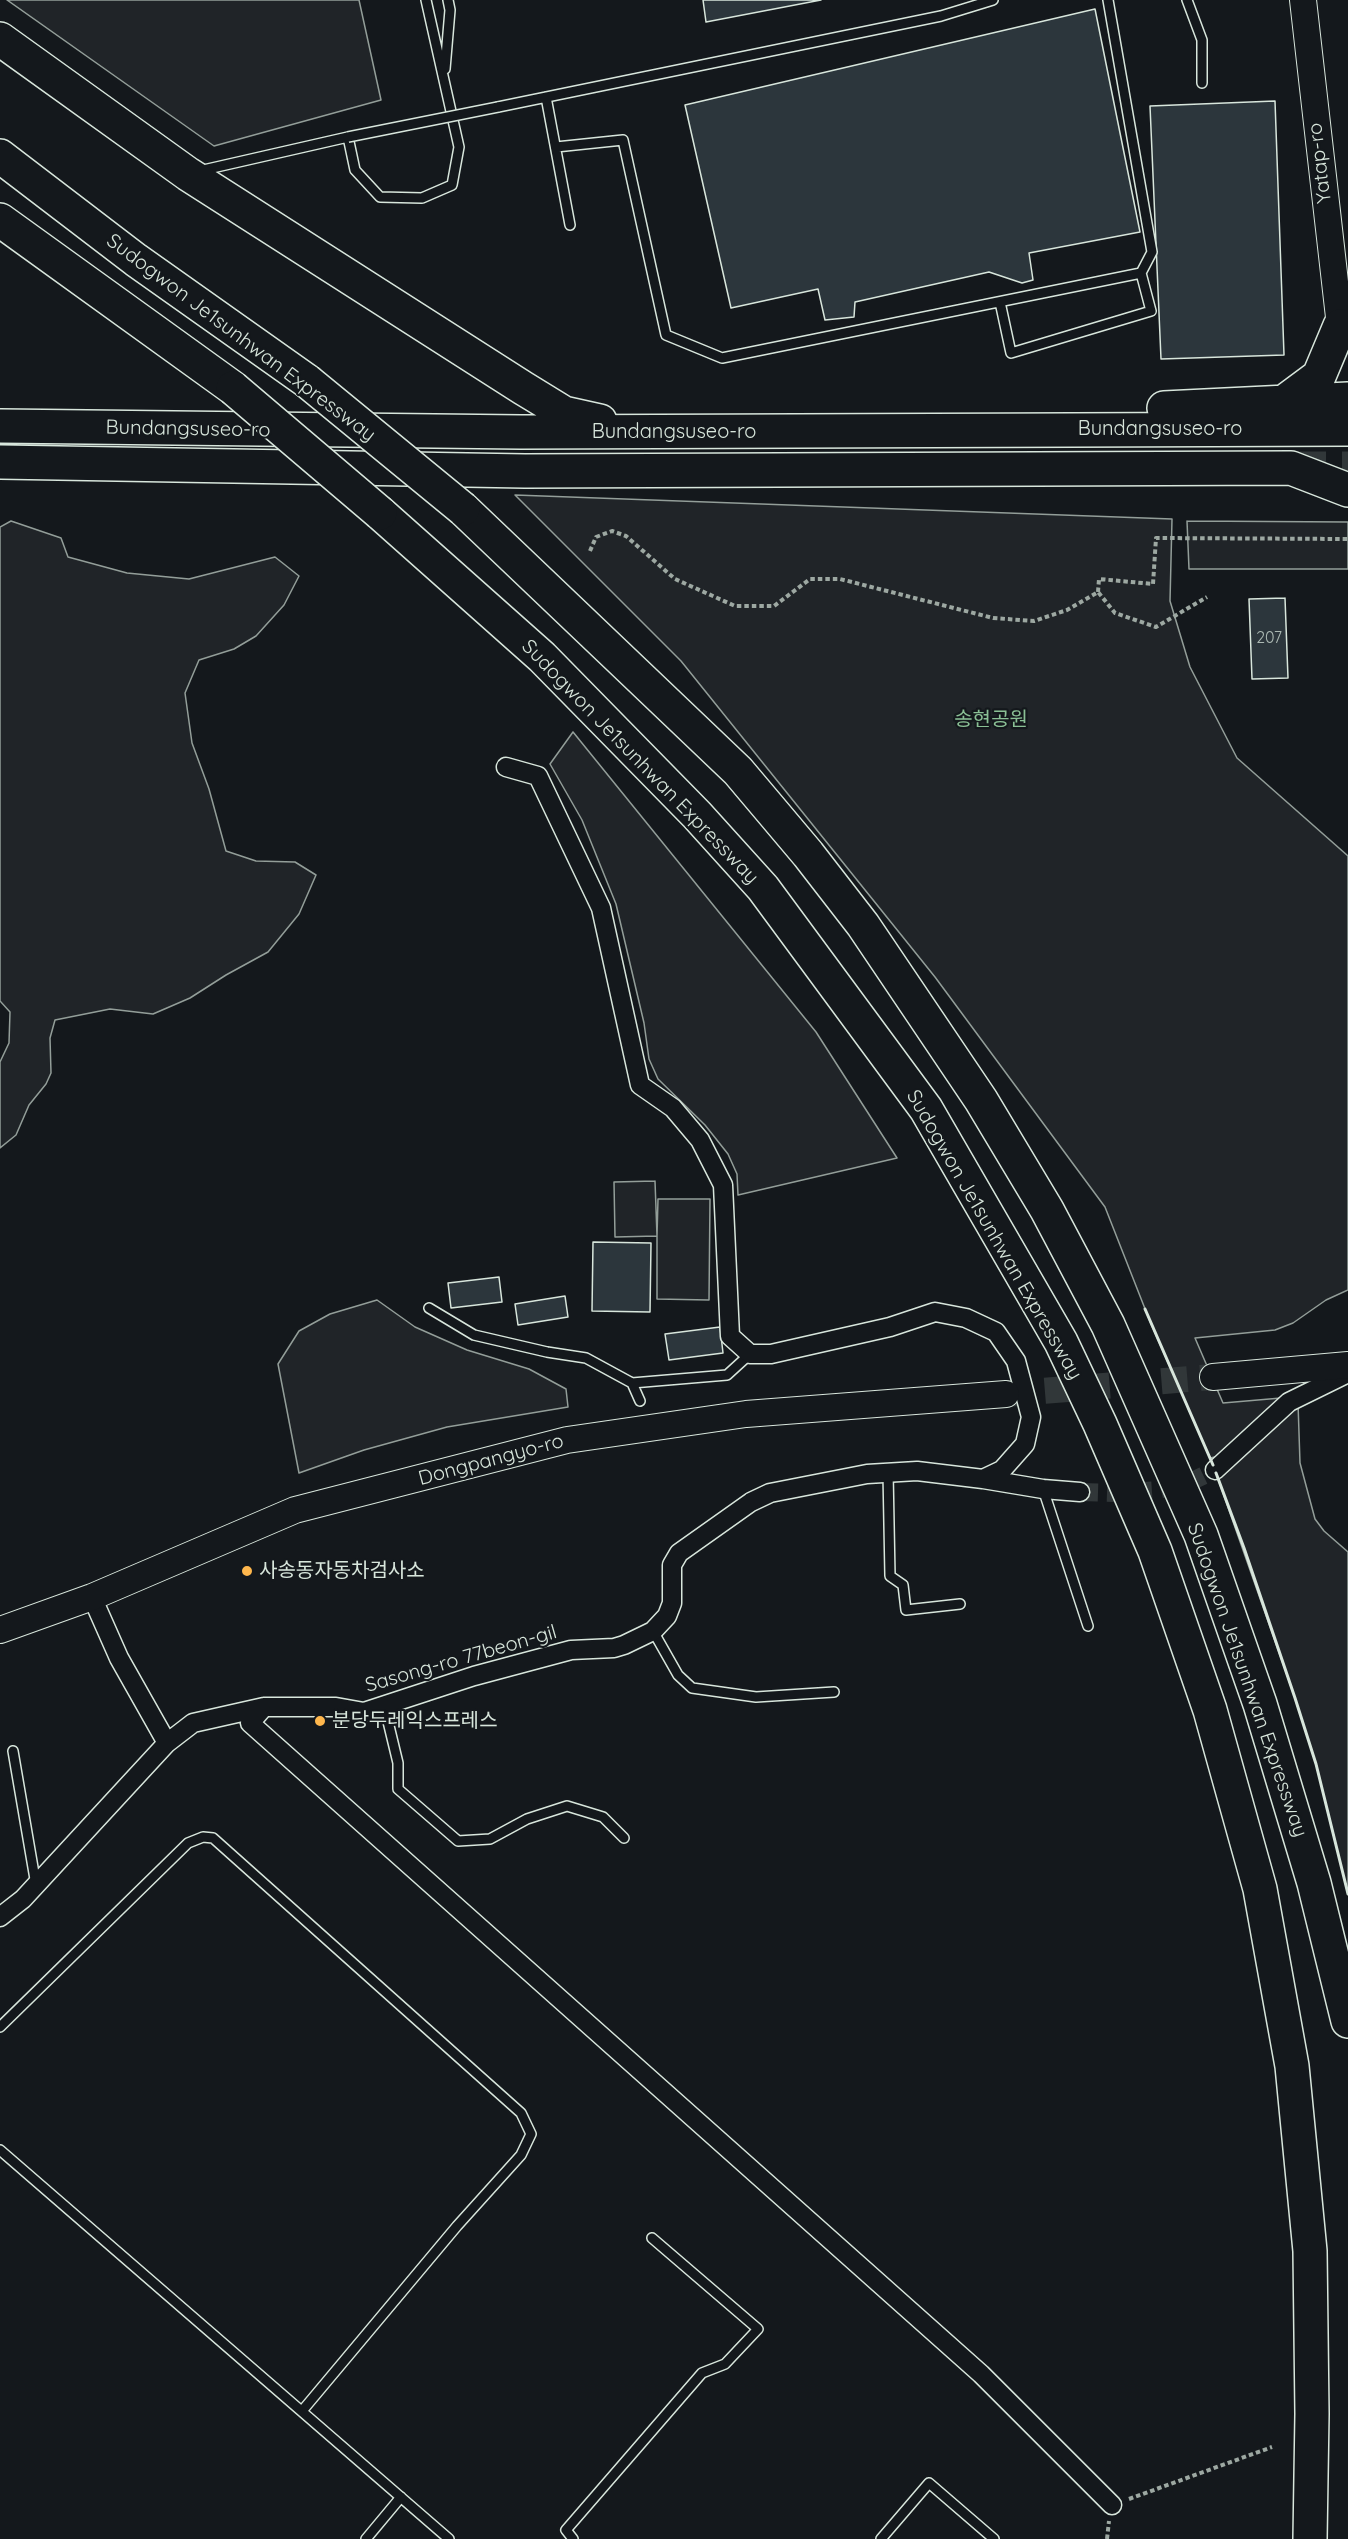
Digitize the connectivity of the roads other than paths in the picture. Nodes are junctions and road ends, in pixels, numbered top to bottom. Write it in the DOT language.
graph roads {
  1 [pos="426,0"];
  2 [pos="448,0"];
  3 [pos="993,0"];
  4 [pos="1108,0"];
  5 [pos="1187,0"];
  6 [pos="1302,0"];
  7 [pos="0,39"];
  8 [pos="444,81"];
  9 [pos="1202,83"];
  10 [pos="546,96"];
  11 [pos="348,137"];
  12 [pos="556,147"];
  13 [pos="0,156"];
  14 [pos="188,174"];
  15 [pos="0,220"];
  16 [pos="570,225"];
  17 [pos="1141,273"];
  18 [pos="1000,302"];
  19 [pos="1344,337"];
  20 [pos="1348,399"];
  21 [pos="1284,402"];
  22 [pos="0,426"];
  23 [pos="951,429"];
  24 [pos="1348,429"];
  25 [pos="648,432"];
  26 [pos="0,462"];
  27 [pos="1348,490"];
  28 [pos="506,767"];
  29 [pos="429,1308"];
  30 [pos="750,1354"];
  31 [pos="1348,1365"];
  32 [pos="1348,1373"];
  33 [pos="1212,1377"];
  34 [pos="632,1383"];
  35 [pos="1006,1394"];
  36 [pos="640,1401"];
  37 [pos="1215,1470"];
  38 [pos="888,1472"];
  39 [pos="983,1479"];
  40 [pos="1043,1489"];
  41 [pos="1080,1492"];
  42 [pos="92,1597"];
  43 [pos="960,1604"];
  44 [pos="1088,1626"];
  45 [pos="0,1630"];
  46 [pos="654,1631"];
  47 [pos="834,1692"];
  48 [pos="384,1705"];
  49 [pos="264,1707"];
  50 [pos="167,1743"];
  51 [pos="13,1750"];
  52 [pos="624,1838"];
  53 [pos="36,1885"];
  54 [pos="0,1917"];
  55 [pos="1348,2021"];
  56 [pos="0,2027"];
  57 [pos="0,2150"];
  58 [pos="652,2238"];
  59 [pos="302,2411"];
  60 [pos="401,2497"];
  61 [pos="1112,2505"];
  62 [pos="366,2539"];
  63 [pos="449,2539"];
  64 [pos="573,2539"];
  65 [pos="881,2539"];
  66 [pos="994,2539"];
  67 [pos="1310,2539"];
  1 -- 8 [label="lane"];
  2 -- 8 [label="lane"];
  3 -- 10 [label="lane"];
  4 -- 17 [label="lane"];
  5 -- 9 [label="lane"];
  6 -- 19 [label="main road, Yatap-ro"];
  7 -- 14 [label="highway"];
  8 -- 11 [label="lane"];
  10 -- 11 [label="lane, bridge"];
  10 -- 12 [label="lane"];
  11 -- 14 [label="lane"];
  12 -- 16 [label="lane"];
  12 -- 18 [label="lane"];
  13 -- 55 [label="highway, Sudogwon Je1sunhwan Expressway, bridge"];
  14 -- 25 [label="highway"];
  15 -- 67 [label="highway, Sudogwon Je1sunhwan Expressway, bridge"];
  17 -- 18 [label="lane"];
  17 -- 18 [label="lane"];
  19 -- 21 [label="highway"];
  20 -- 21 [label="highway"];
  21 -- 23 [label="highway"];
  22 -- 25 [label="highway, Bundangsuseo-ro"];
  23 -- 24 [label="highway, Bundangsuseo-ro"];
  23 -- 25 [label="highway, Bundangsuseo-ro"];
  26 -- 27 [label="highway, Bundangsuseo-ro"];
  28 -- 30 [label="street"];
  29 -- 34 [label="lane"];
  30 -- 34 [label="lane"];
  30 -- 39 [label="street"];
  31 -- 33 [label="main road"];
  32 -- 37 [label="street"];
  34 -- 36 [label="lane"];
  35 -- 42 [label="main road, Dongpangyo-ro"];
  38 -- 39 [label="street"];
  38 -- 43 [label="lane"];
  38 -- 46 [label="street"];
  39 -- 40 [label="street"];
  40 -- 41 [label="street"];
  40 -- 44 [label="lane"];
  42 -- 45 [label="main road, Dongpangyo-ro"];
  42 -- 50 [label="street"];
  46 -- 47 [label="lane"];
  46 -- 48 [label="street, Sasong-ro 77beon-gil"];
  48 -- 49 [label="street, Sasong-ro 77beon-gil"];
  48 -- 52 [label="lane"];
  49 -- 50 [label="street, Sasong-ro 77beon-gil"];
  49 -- 61 [label="street"];
  50 -- 53 [label="street, Sasong-ro 77beon-gil"];
  51 -- 53 [label="lane"];
  53 -- 54 [label="street, Sasong-ro 77beon-gil"];
  56 -- 59 [label="lane"];
  57 -- 59 [label="lane"];
  58 -- 64 [label="lane"];
  59 -- 60 [label="lane"];
  60 -- 62 [label="lane"];
  60 -- 63 [label="lane"];
  65 -- 66 [label="lane"];
}
